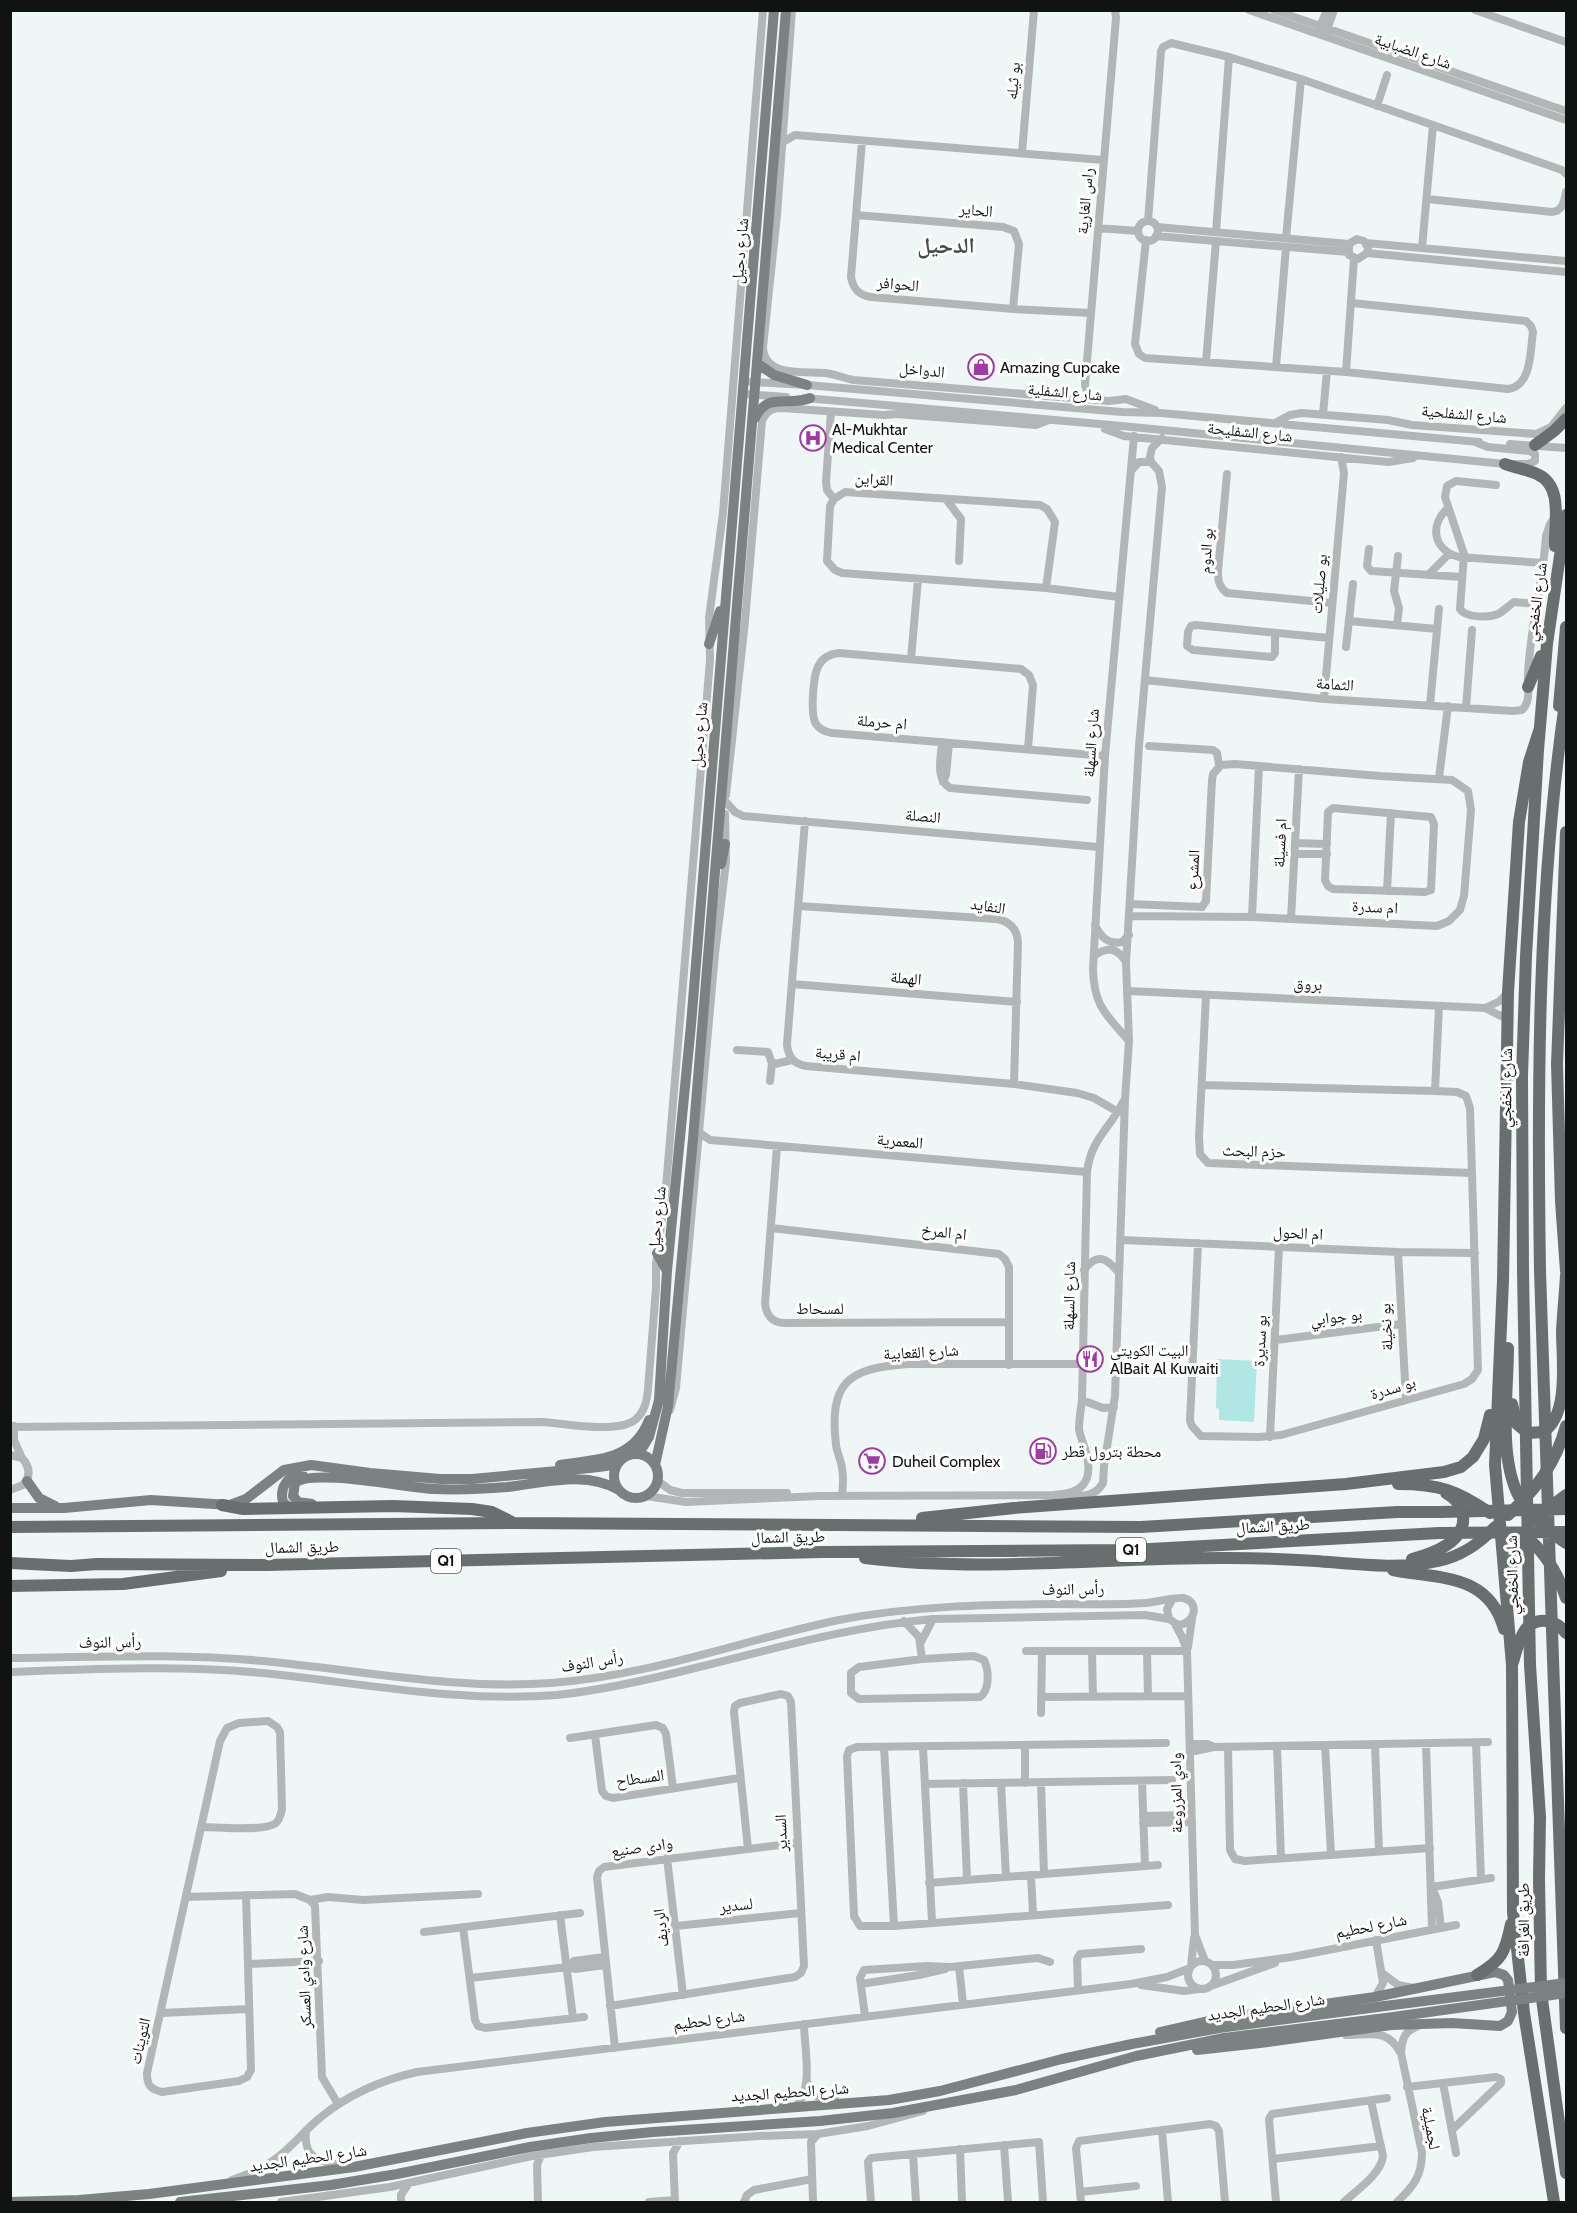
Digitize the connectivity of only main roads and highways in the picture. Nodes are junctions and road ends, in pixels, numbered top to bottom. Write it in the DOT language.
graph roads {
  1 [pos="774,10"];
  2 [pos="786,10"];
  3 [pos="778,90"];
  4 [pos="785,118"];
  5 [pos="777,215"];
  6 [pos="765,267"];
  7 [pos="768,310"];
  8 [pos="759,334"];
  9 [pos="758,363"];
  10 [pos="807,385"];
  11 [pos="810,398"];
  12 [pos="1561,420"];
  13 [pos="752,424"];
  14 [pos="1535,445"];
  15 [pos="1505,464"];
  16 [pos="1561,516"];
  17 [pos="744,536"];
  18 [pos="750,560"];
  19 [pos="725,594"];
  20 [pos="1566,627"];
  21 [pos="709,644"];
  22 [pos="1546,644"];
  23 [pos="1528,687"];
  24 [pos="1566,696"];
  25 [pos="1539,731"];
  26 [pos="1555,770"];
  27 [pos="1566,832"];
  28 [pos="725,844"];
  29 [pos="710,926"];
  30 [pos="1564,992"];
  31 [pos="1566,1019"];
  32 [pos="688,1252"];
  33 [pos="657,1253"];
  34 [pos="680,1269"];
  35 [pos="667,1271"];
  36 [pos="1566,1273"];
  37 [pos="1503,1280"];
  38 [pos="661,1364"];
  39 [pos="1508,1379"];
  40 [pos="1566,1426"];
  41 [pos="633,1454"];
  42 [pos="621,1460"];
  43 [pos="655,1465"];
  44 [pos="506,1476"];
  45 [pos="340,1478"];
  46 [pos="27,1481"];
  47 [pos="1346,1484"];
  48 [pos="1428,1485"];
  49 [pos="619,1490"];
  50 [pos="1566,1495"];
  51 [pos="1522,1502"];
  52 [pos="222,1505"];
  53 [pos="10,1508"];
  54 [pos="64,1508"];
  55 [pos="290,1508"];
  56 [pos="339,1508"];
  57 [pos="1566,1509"];
  58 [pos="1537,1518"];
  59 [pos="1501,1521"];
  60 [pos="513,1523"];
  61 [pos="858,1524"];
  62 [pos="10,1527"];
  63 [pos="1566,1532"];
  64 [pos="1525,1535"];
  65 [pos="1566,1543"];
  66 [pos="822,1552"];
  67 [pos="10,1563"];
  68 [pos="267,1565"];
  69 [pos="1378,1566"];
  70 [pos="1504,1585"];
  71 [pos="10,1586"];
  72 [pos="1566,1598"];
  73 [pos="1566,1633"];
  74 [pos="1512,1665"];
  75 [pos="1530,1665"];
  76 [pos="1513,1912"];
  77 [pos="1477,1975"];
  78 [pos="1566,1983"];
  79 [pos="1566,1993"];
  80 [pos="1386,2012"];
  81 [pos="1566,2028"];
  82 [pos="1132,2044"];
  83 [pos="1136,2056"];
  84 [pos="1545,2150"];
  85 [pos="1566,2173"];
  86 [pos="10,2202"];
  87 [pos="180,2202"];
  88 [pos="1554,2202"];
  89 [pos="1562,2202"];
  1 -- 19 [label="main road, شارع دحيل"];
  2 -- 3 [label="main road, شارع دحيل"];
  3 -- 4 [label="main road"];
  3 -- 6 [label="main road, شارع دحيل"];
  5 -- 6 [label="main road"];
  6 -- 8 [label="main road, شارع دحيل"];
  7 -- 8 [label="main road"];
  8 -- 9 [label="main road, شارع دحيل"];
  9 -- 10 [label="main road"];
  9 -- 13 [label="main road, شارع دحيل"];
  11 -- 13 [label="main road"];
  12 -- 14 [label="highway"];
  13 -- 17 [label="main road, شارع دحيل"];
  15 -- 16 [label="highway, شارع الخفجي"];
  16 -- 22 [label="highway, شارع الخفجي"];
  17 -- 18 [label="main road"];
  17 -- 29 [label="main road, شارع دحيل"];
  19 -- 21 [label="main road"];
  19 -- 35 [label="main road, شارع دحيل"];
  20 -- 26 [label="highway"];
  22 -- 23 [label="highway"];
  22 -- 25 [label="highway, شارع الخفجي"];
  24 -- 26 [label="highway, شارع الخفجي"];
  25 -- 37 [label="highway"];
  25 -- 75 [label="highway, شارع الخفجي, bridge"];
  26 -- 81 [label="highway, شارع الخفجي, bridge"];
  27 -- 30 [label="highway"];
  28 -- 29 [label="main road"];
  29 -- 34 [label="main road, شارع دحيل"];
  30 -- 31 [label="highway"];
  30 -- 36 [label="highway"];
  32 -- 34 [label="main road"];
  33 -- 35 [label="main road"];
  34 -- 43 [label="main road, شارع دحيل"];
  35 -- 38 [label="main road, شارع دحيل"];
  36 -- 39 [label="highway"];
  37 -- 39 [label="highway"];
  37 -- 47 [label="highway"];
  37 -- 59 [label="highway"];
  38 -- 41 [label="main road, شارع دحيل"];
  38 -- 44 [label="main road"];
  39 -- 51 [label="highway"];
  40 -- 51 [label="highway"];
  41 -- 42 [label="main road"];
  41 -- 43 [label="main road"];
  42 -- 44 [label="main road"];
  42 -- 49 [label="main road"];
  43 -- 49 [label="main road"];
  44 -- 52 [label="main road"];
  45 -- 49 [label="main road"];
  45 -- 55 [label="main road"];
  45 -- 56 [label="main road"];
  46 -- 54 [label="main road"];
  47 -- 48 [label="highway"];
  47 -- 61 [label="highway"];
  48 -- 59 [label="highway"];
  48 -- 69 [label="highway"];
  50 -- 58 [label="highway"];
  51 -- 58 [label="highway"];
  51 -- 59 [label="highway"];
  52 -- 54 [label="main road"];
  52 -- 55 [label="highway"];
  53 -- 54 [label="main road"];
  55 -- 56 [label="highway"];
  56 -- 60 [label="highway"];
  57 -- 61 [label="highway, طريق الشمال / Q1, bridge"];
  58 -- 64 [label="highway"];
  58 -- 65 [label="highway"];
  59 -- 64 [label="highway"];
  59 -- 69 [label="highway"];
  59 -- 70 [label="highway"];
  60 -- 61 [label="highway, طريق الشمال / Q1"];
  60 -- 62 [label="highway, طريق الشمال / Q1"];
  63 -- 66 [label="highway, طريق الشمال / Q1, bridge"];
  64 -- 70 [label="highway"];
  64 -- 72 [label="highway"];
  66 -- 68 [label="highway, طريق الشمال / Q1"];
  66 -- 69 [label="highway"];
  67 -- 68 [label="highway, طريق الشمال / Q1"];
  68 -- 71 [label="highway"];
  69 -- 74 [label="highway"];
  70 -- 74 [label="highway"];
  73 -- 74 [label="highway"];
  74 -- 76 [label="highway"];
  75 -- 85 [label="highway, طريق الغرافة"];
  76 -- 77 [label="highway"];
  76 -- 84 [label="highway"];
  77 -- 82 [label="main road"];
  77 -- 83 [label="main road"];
  78 -- 80 [label="main road, شارع الحطيم الجديد, bridge"];
  79 -- 80 [label="main road, شارع الحطيم الجديد, bridge"];
  80 -- 82 [label="main road, شارع الحطيم الجديد"];
  80 -- 83 [label="main road, شارع الحطيم الجديد"];
  82 -- 86 [label="main road, شارع الحطيم الجديد"];
  83 -- 87 [label="main road, شارع الحطيم الجديد"];
  84 -- 88 [label="highway"];
  84 -- 89 [label="highway"];
}
